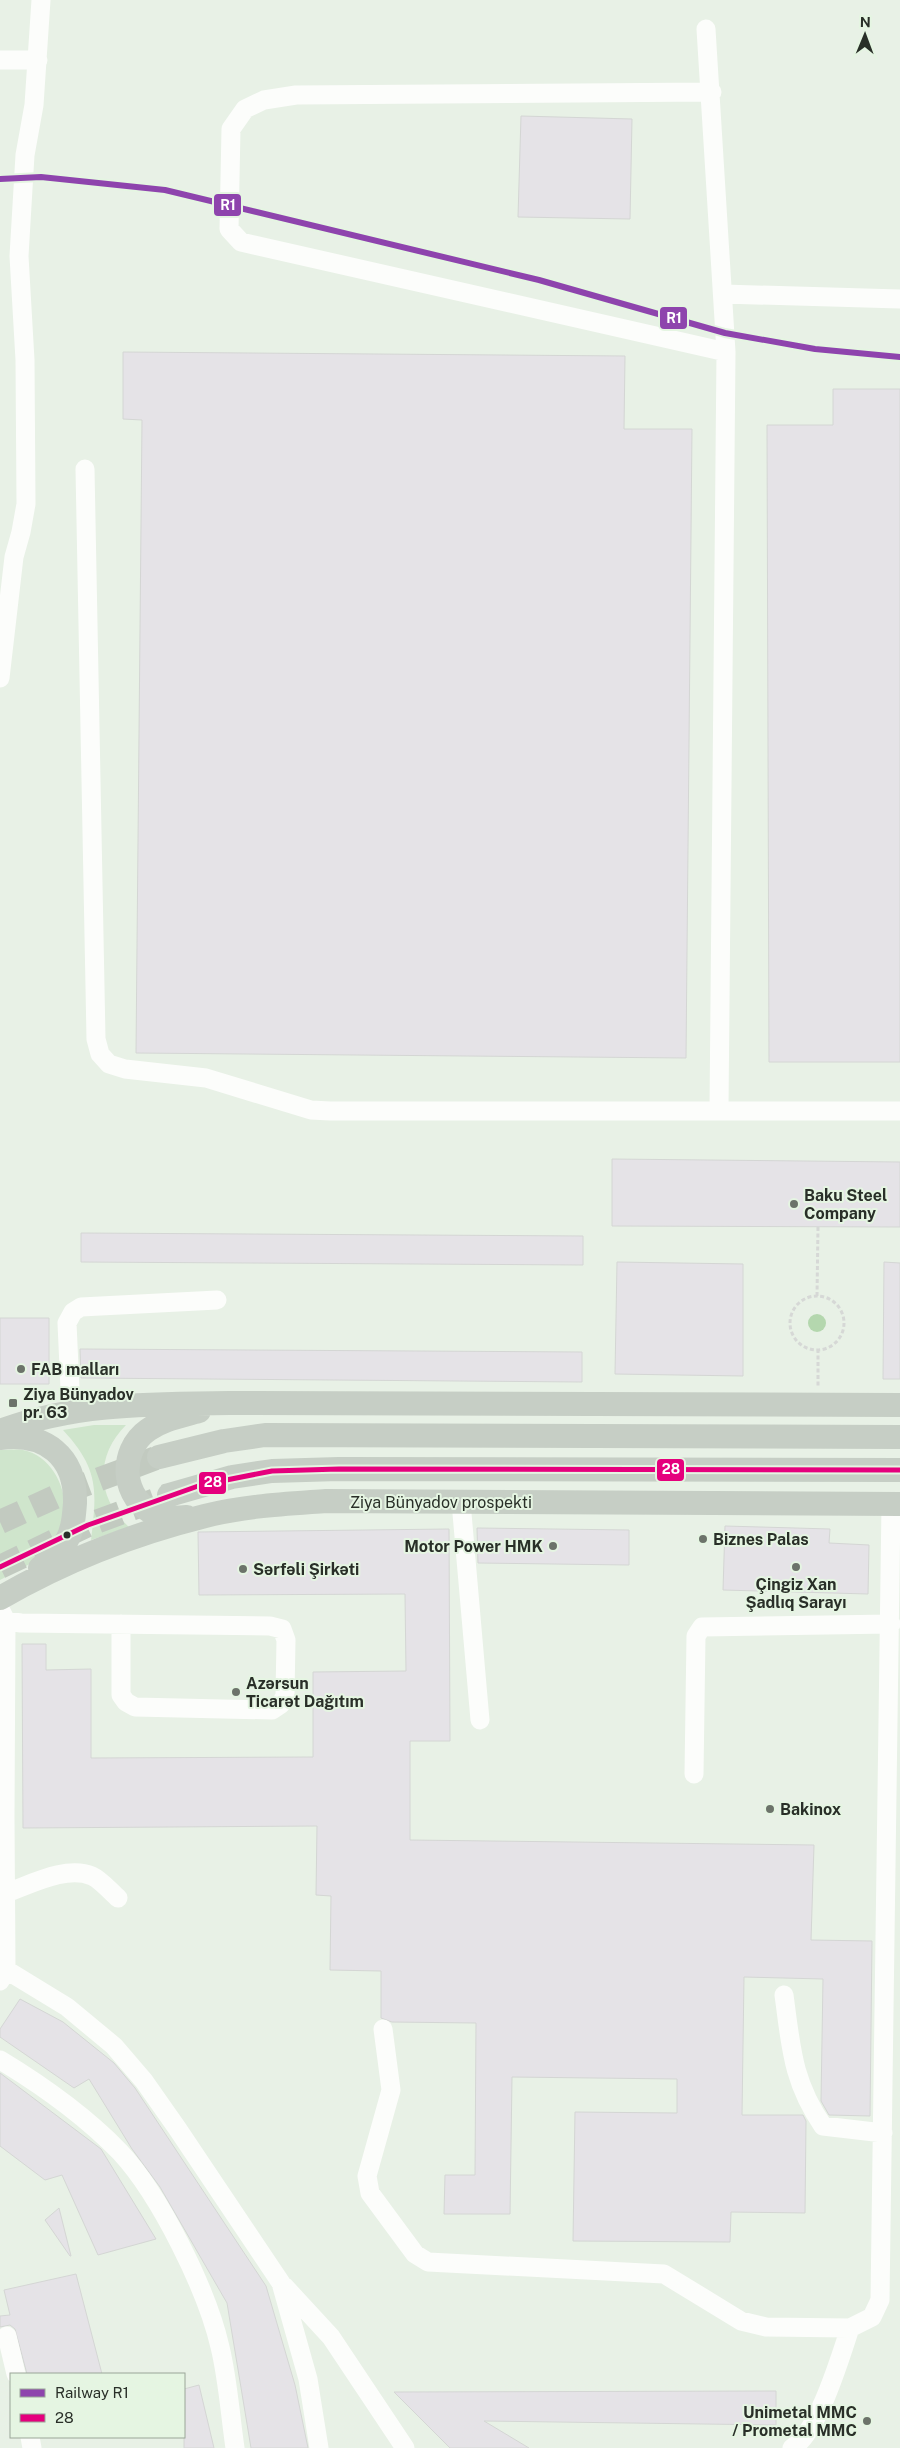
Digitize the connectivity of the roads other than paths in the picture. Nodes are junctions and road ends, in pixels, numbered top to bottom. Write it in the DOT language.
graph roads {
  1 [pos="41,0"];
  2 [pos="706,29"];
  3 [pos="0,60"];
  4 [pos="38,60"];
  5 [pos="712,92"];
  6 [pos="723,294"];
  7 [pos="900,299"];
  8 [pos="726,352"];
  9 [pos="85,469"];
  10 [pos="7,555"];
  11 [pos="0,678"];
  12 [pos="719,1109"];
  13 [pos="900,1111"];
  14 [pos="217,1300"];
  15 [pos="229,1403"];
  16 [pos="900,1404"];
  17 [pos="71,1411"];
  18 [pos="0,1431"];
  19 [pos="900,1437"];
  20 [pos="0,1438"];
  21 [pos="159,1457"];
  22 [pos="900,1470"];
  23 [pos="170,1495"];
  24 [pos="461,1502"];
  25 [pos="896,1504"];
  26 [pos="206,1516"];
  27 [pos="0,1597"];
  28 [pos="3,1615"];
  29 [pos="894,1616"];
  30 [pos="121,1624"];
  31 [pos="480,1720"];
  32 [pos="694,1774"];
  33 [pos="3,1819"];
  34 [pos="6,1893"];
  35 [pos="118,1898"];
  36 [pos="2,1972"];
  37 [pos="784,1995"];
  38 [pos="383,2029"];
  39 [pos="0,2060"];
  40 [pos="883,2133"];
  41 [pos="281,2283"];
  42 [pos="850,2328"];
  43 [pos="7,2336"];
  44 [pos="16,2373"];
  45 [pos="235,2448"];
  46 [pos="319,2448"];
  47 [pos="405,2448"];
  48 [pos="792,2448"];
  1 -- 4 [label="lane"];
  2 -- 5 [label="lane"];
  3 -- 4 [label="lane"];
  4 -- 10 [label="lane"];
  5 -- 6 [label="lane"];
  5 -- 8 [label="lane"];
  6 -- 7 [label="lane"];
  6 -- 8 [label="lane"];
  8 -- 12 [label="lane"];
  9 -- 12 [label="lane"];
  10 -- 11 [label="lane"];
  12 -- 13 [label="lane"];
  14 -- 17 [label="lane"];
  15 -- 16 [label="main road"];
  15 -- 17 [label="main road"];
  15 -- 26 [label="main road"];
  17 -- 18 [label="main road"];
  19 -- 21 [label="main road"];
  20 -- 27 [label="main road"];
  22 -- 23 [label="main road, Ziya Bünyadov prospekti"];
  24 -- 25 [label="main road, Ziya Bünyadov prospekti"];
  24 -- 26 [label="main road, Ziya Bünyadov prospekti"];
  24 -- 31 [label="lane"];
  25 -- 29 [label="lane"];
  26 -- 27 [label="main road, Ziya Bünyadov prospekti"];
  28 -- 30 [label="lane"];
  28 -- 33 [label="lane"];
  29 -- 32 [label="lane"];
  29 -- 40 [label="lane"];
  30 -- 30 [label="lane"];
  33 -- 34 [label="lane"];
  34 -- 35 [label="lane"];
  34 -- 36 [label="lane"];
  36 -- 41 [label="lane"];
  37 -- 40 [label="lane"];
  38 -- 42 [label="lane"];
  39 -- 45 [label="lane"];
  40 -- 42 [label="lane"];
  41 -- 46 [label="lane"];
  41 -- 47 [label="lane"];
  42 -- 48 [label="lane"];
  43 -- 44 [label="lane"];
}
